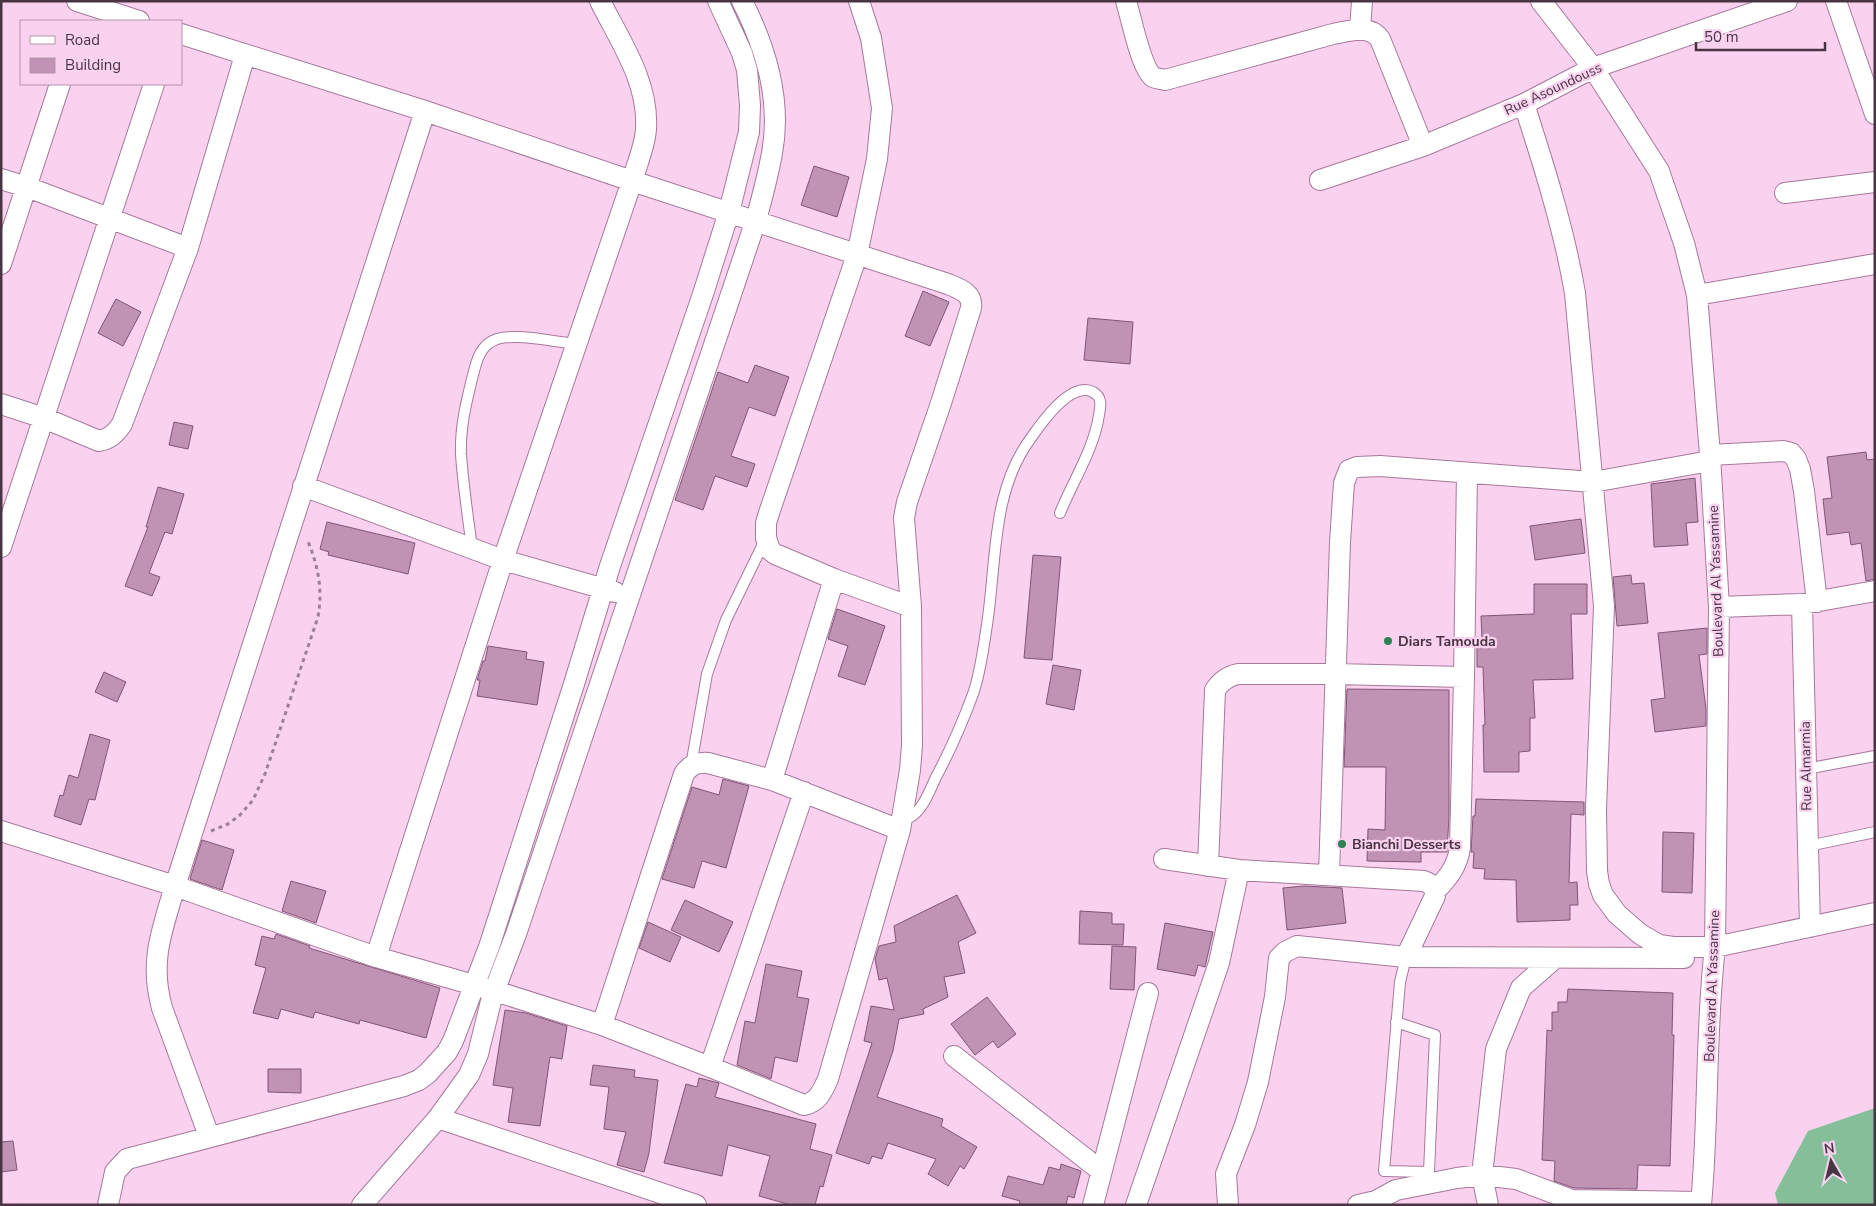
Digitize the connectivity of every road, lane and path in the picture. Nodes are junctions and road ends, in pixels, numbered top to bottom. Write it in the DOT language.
graph roads {
  1 [pos="600,1"];
  2 [pos="718,1"];
  3 [pos="742,1"];
  4 [pos="859,1"];
  5 [pos="1126,1"];
  6 [pos="1362,1"];
  7 [pos="1541,1"];
  8 [pos="1787,1"];
  9 [pos="1836,1"];
  10 [pos="82,7"];
  11 [pos="135,20"];
  12 [pos="1360,30"];
  13 [pos="182,34"];
  14 [pos="245,54"];
  15 [pos="1593,68"];
  16 [pos="60,85"];
  17 [pos="154,85"];
  18 [pos="1524,104"];
  19 [pos="425,111"];
  20 [pos="1875,114"];
  21 [pos="1423,146"];
  22 [pos="1,179"];
  23 [pos="1320,180"];
  24 [pos="632,181"];
  25 [pos="1875,182"];
  26 [pos="27,187"];
  27 [pos="1785,193"];
  28 [pos="729,212"];
  29 [pos="109,218"];
  30 [pos="756,220"];
  31 [pos="188,248"];
  32 [pos="857,255"];
  33 [pos="1,264"];
  34 [pos="1875,264"];
  35 [pos="1697,295"];
  36 [pos="576,344"];
  37 [pos="1,404"];
  38 [pos="44,418"];
  39 [pos="1710,458"];
  40 [pos="1467,473"];
  41 [pos="1592,482"];
  42 [pos="303,486"];
  43 [pos="295,512"];
  44 [pos="1060,513"];
  45 [pos="766,538"];
  46 [pos="1,547"];
  47 [pos="472,548"];
  48 [pos="503,560"];
  49 [pos="834,579"];
  50 [pos="603,588"];
  51 [pos="1875,591"];
  52 [pos="629,596"];
  53 [pos="1809,603"];
  54 [pos="911,607"];
  55 [pos="1719,607"];
  56 [pos="1335,674"];
  57 [pos="1464,677"];
  58 [pos="1875,756"];
  59 [pos="691,766"];
  60 [pos="1806,769"];
  61 [pos="772,780"];
  62 [pos="804,792"];
  63 [pos="902,823"];
  64 [pos="1,831"];
  65 [pos="1875,832"];
  66 [pos="191,837"];
  67 [pos="1808,846"];
  68 [pos="1164,860"];
  69 [pos="1208,866"];
  70 [pos="1239,870"];
  71 [pos="1329,876"];
  72 [pos="175,886"];
  73 [pos="1435,891"];
  74 [pos="1875,913"];
  75 [pos="1810,927"];
  76 [pos="1714,953"];
  77 [pos="376,957"];
  78 [pos="1406,957"];
  79 [pos="1555,958"];
  80 [pos="474,986"];
  81 [pos="495,991"];
  82 [pos="1148,993"];
  83 [pos="1396,1022"];
  84 [pos="602,1025"];
  85 [pos="954,1056"];
  86 [pos="710,1067"];
  87 [pos="438,1118"];
  88 [pos="209,1136"];
  89 [pos="1100,1170"];
  90 [pos="1482,1175"];
  91 [pos="1701,1203"];
  92 [pos="108,1205"];
  93 [pos="362,1205"];
  94 [pos="696,1205"];
  95 [pos="1092,1205"];
  96 [pos="1136,1205"];
  97 [pos="1228,1205"];
  98 [pos="1358,1205"];
  99 [pos="1488,1205"];
  1 -- 24 [label="street"];
  2 -- 28 [label="street"];
  3 -- 30 [label="street"];
  4 -- 32 [label="street"];
  5 -- 12 [label="street"];
  6 -- 12 [label="street"];
  7 -- 15 [label="street, Boulevard Al Yassamine"];
  8 -- 15 [label="street, Rue Asoundouss"];
  9 -- 20 [label="street"];
  10 -- 11 [label="street"];
  12 -- 21 [label="street"];
  13 -- 14 [label="street"];
  14 -- 19 [label="street"];
  14 -- 31 [label="street"];
  15 -- 18 [label="street, Rue Asoundouss"];
  15 -- 35 [label="street, Boulevard Al Yassamine"];
  16 -- 26 [label="street"];
  17 -- 29 [label="street"];
  18 -- 21 [label="street, Rue Asoundouss"];
  18 -- 41 [label="street"];
  19 -- 24 [label="street"];
  19 -- 42 [label="street"];
  21 -- 23 [label="street, Rue Asoundouss"];
  22 -- 26 [label="street"];
  24 -- 28 [label="street"];
  24 -- 36 [label="street"];
  25 -- 27 [label="street"];
  26 -- 29 [label="street"];
  26 -- 33 [label="street"];
  28 -- 30 [label="street"];
  28 -- 50 [label="street"];
  29 -- 31 [label="street"];
  29 -- 38 [label="street"];
  30 -- 32 [label="street"];
  30 -- 52 [label="street"];
  31 -- 38 [label="street"];
  32 -- 45 [label="street"];
  32 -- 54 [label="street"];
  34 -- 35 [label="street"];
  35 -- 39 [label="street, Boulevard Al Yassamine"];
  36 -- 47 [label="lane"];
  36 -- 48 [label="street"];
  37 -- 38 [label="street"];
  38 -- 46 [label="street"];
  39 -- 41 [label="street"];
  39 -- 53 [label="street, Rue Almarmia"];
  39 -- 55 [label="street, Boulevard Al Yassamine"];
  40 -- 41 [label="street"];
  40 -- 56 [label="street"];
  40 -- 57 [label="street"];
  41 -- 76 [label="street"];
  42 -- 43 [label="street"];
  42 -- 47 [label="street"];
  43 -- 66 [label="street"];
  43 -- 66 [label="path"];
  44 -- 63 [label="lane"];
  45 -- 49 [label="street"];
  45 -- 59 [label="lane"];
  47 -- 48 [label="street"];
  48 -- 50 [label="street"];
  48 -- 77 [label="street"];
  49 -- 54 [label="street"];
  49 -- 61 [label="street"];
  50 -- 52 [label="street"];
  50 -- 80 [label="street"];
  51 -- 53 [label="street"];
  52 -- 81 [label="street"];
  53 -- 55 [label="street"];
  53 -- 60 [label="street, Rue Almarmia"];
  54 -- 63 [label="street"];
  55 -- 76 [label="street, Boulevard Al Yassamine"];
  56 -- 57 [label="street"];
  56 -- 69 [label="street"];
  56 -- 71 [label="street"];
  57 -- 73 [label="street"];
  58 -- 60 [label="lane"];
  59 -- 61 [label="street"];
  59 -- 84 [label="street"];
  60 -- 67 [label="street, Rue Almarmia"];
  61 -- 62 [label="street"];
  62 -- 63 [label="street"];
  62 -- 86 [label="street"];
  63 -- 86 [label="street"];
  64 -- 72 [label="street"];
  65 -- 67 [label="lane"];
  66 -- 72 [label="street"];
  67 -- 75 [label="street, Rue Almarmia"];
  68 -- 69 [label="street"];
  69 -- 70 [label="street"];
  70 -- 71 [label="street"];
  70 -- 96 [label="street"];
  71 -- 73 [label="street"];
  72 -- 77 [label="street"];
  72 -- 88 [label="street"];
  73 -- 78 [label="street"];
  74 -- 75 [label="street"];
  75 -- 76 [label="street"];
  76 -- 79 [label="street"];
  76 -- 91 [label="street, Boulevard Al Yassamine"];
  77 -- 80 [label="street"];
  78 -- 79 [label="street"];
  78 -- 83 [label="lane"];
  78 -- 97 [label="street"];
  79 -- 90 [label="street"];
  80 -- 81 [label="street"];
  80 -- 88 [label="street"];
  81 -- 84 [label="street"];
  81 -- 87 [label="street"];
  82 -- 89 [label="street"];
  83 -- 83 [label="lane"];
  84 -- 86 [label="street"];
  85 -- 89 [label="street"];
  87 -- 93 [label="street"];
  87 -- 94 [label="street"];
  88 -- 92 [label="street"];
  89 -- 95 [label="street"];
  90 -- 91 [label="street"];
  90 -- 98 [label="street"];
  90 -- 99 [label="street"];
}
